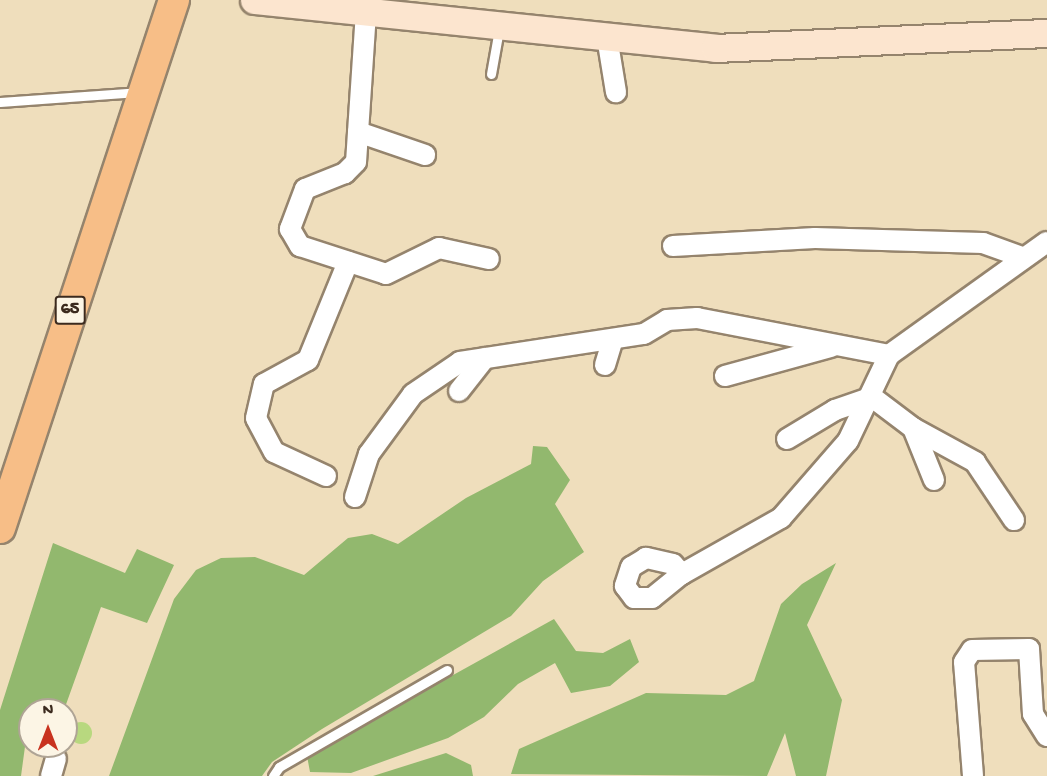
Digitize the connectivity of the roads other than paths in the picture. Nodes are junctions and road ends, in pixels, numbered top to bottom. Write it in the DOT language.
graph roads {
  1 [pos="174,0"];
  2 [pos="255,0"];
  3 [pos="383,9"];
  4 [pos="499,27"];
  5 [pos="1047,33"];
  6 [pos="607,38"];
  7 [pos="491,74"];
  8 [pos="140,92"];
  9 [pos="616,92"];
  10 [pos="0,102"];
  11 [pos="358,132"];
  12 [pos="425,155"];
  13 [pos="1047,242"];
  14 [pos="673,246"];
  15 [pos="1022,257"];
  16 [pos="489,259"];
  17 [pos="348,262"];
  18 [pos="614,339"];
  19 [pos="837,346"];
  20 [pos="889,355"];
  21 [pos="485,358"];
  22 [pos="605,365"];
  23 [pos="725,376"];
  24 [pos="459,391"];
  25 [pos="872,397"];
  26 [pos="913,428"];
  27 [pos="787,439"];
  28 [pos="326,476"];
  29 [pos="934,480"];
  30 [pos="355,496"];
  31 [pos="1014,520"];
  32 [pos="0,528"];
  33 [pos="682,574"];
  34 [pos="447,670"];
  35 [pos="1047,736"];
  36 [pos="273,776"];
  37 [pos="973,776"];
  1 -- 8 [label="main road, 65"];
  2 -- 3 [label="street"];
  3 -- 4 [label="street"];
  3 -- 11 [label="street"];
  4 -- 6 [label="street"];
  4 -- 7 [label="lane"];
  5 -- 6 [label="street"];
  6 -- 9 [label="street"];
  8 -- 10 [label="lane"];
  8 -- 32 [label="main road, 65"];
  11 -- 12 [label="street"];
  11 -- 17 [label="street"];
  13 -- 15 [label="street"];
  14 -- 15 [label="street"];
  15 -- 20 [label="street"];
  16 -- 17 [label="street"];
  17 -- 28 [label="street"];
  18 -- 19 [label="street"];
  18 -- 21 [label="street"];
  18 -- 22 [label="street"];
  19 -- 20 [label="street"];
  19 -- 23 [label="street"];
  20 -- 25 [label="street"];
  21 -- 24 [label="street"];
  21 -- 30 [label="street"];
  25 -- 26 [label="street"];
  25 -- 27 [label="street"];
  25 -- 33 [label="street"];
  26 -- 29 [label="street"];
  26 -- 31 [label="street"];
  34 -- 36 [label="lane"];
  35 -- 37 [label="street"];
}
